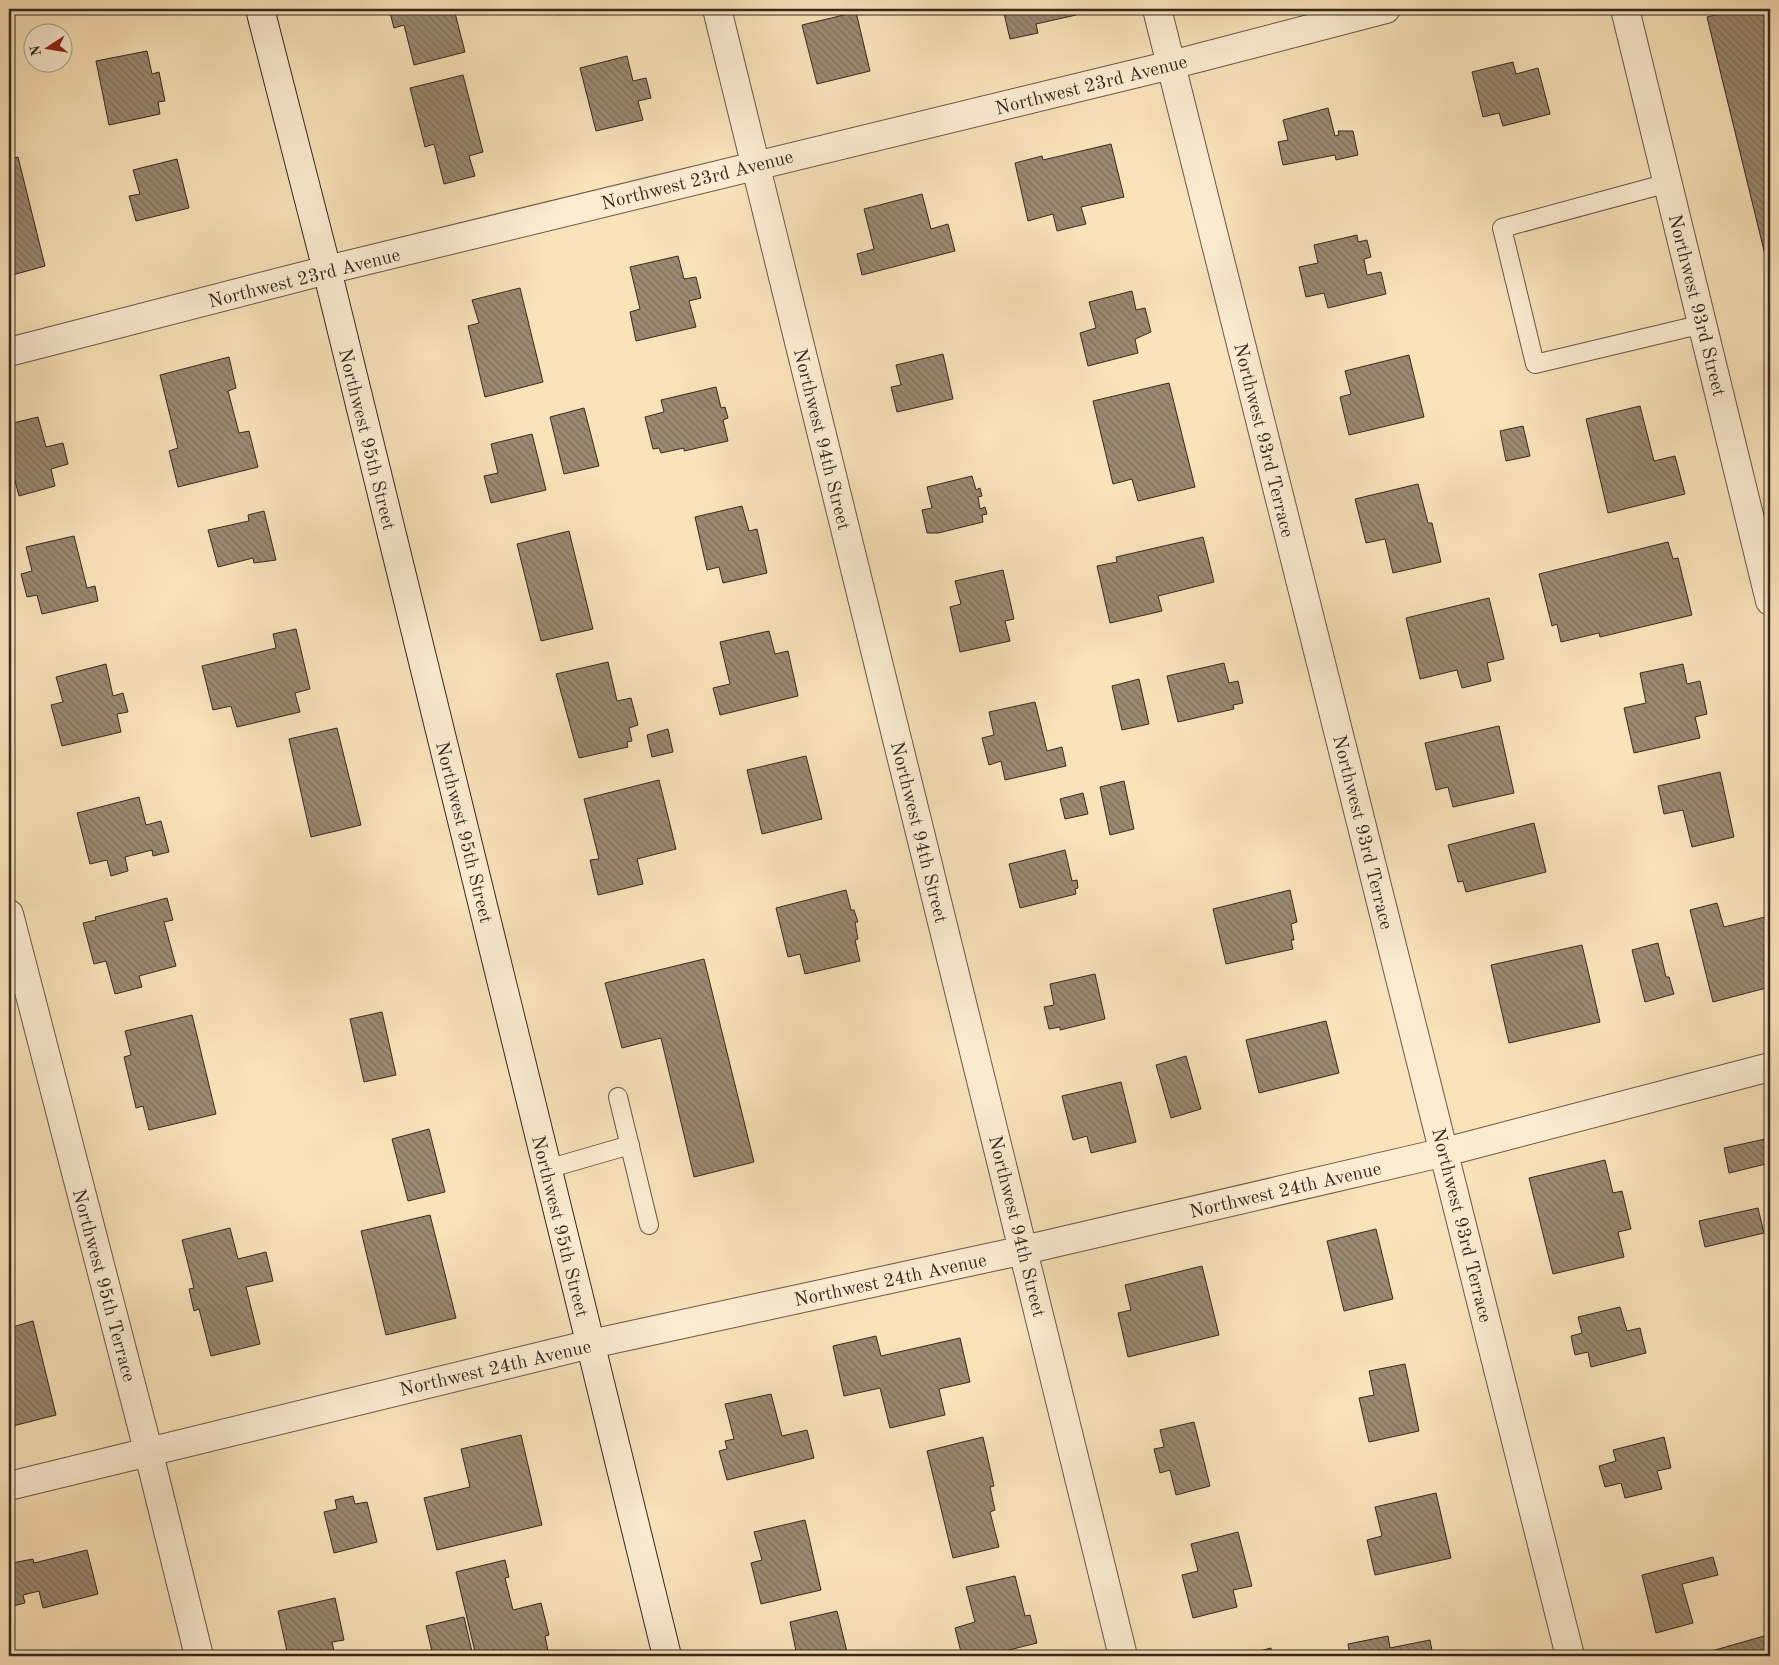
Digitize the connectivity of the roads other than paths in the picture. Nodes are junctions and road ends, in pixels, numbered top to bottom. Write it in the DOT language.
graph roads {
  1 [pos="260,9"];
  2 [pos="717,9"];
  3 [pos="1157,9"];
  4 [pos="1386,9"];
  5 [pos="1626,9"];
  6 [pos="1171,65"];
  7 [pos="755,165"];
  8 [pos="1668,183"];
  9 [pos="327,270"];
  10 [pos="1703,324"];
  11 [pos="9,352"];
  12 [pos="1767,572"];
  13 [pos="1770,601"];
  14 [pos="9,914"];
  15 [pos="1770,1067"];
  16 [pos="618,1097"];
  17 [pos="630,1145"];
  18 [pos="1445,1152"];
  19 [pos="547,1169"];
  20 [pos="649,1224"];
  21 [pos="1024,1250"];
  22 [pos="591,1344"];
  23 [pos="148,1450"];
  24 [pos="9,1486"];
  25 [pos="199,1656"];
  26 [pos="667,1656"];
  27 [pos="1123,1656"];
  28 [pos="1570,1656"];
  1 -- 9 [label="street, Northwest 95th Street"];
  2 -- 7 [label="street, Northwest 94th Street"];
  3 -- 6 [label="street, Northwest 93rd Terrace"];
  4 -- 6 [label="street, Northwest 23rd Avenue"];
  5 -- 8 [label="street, Northwest 93rd Street"];
  6 -- 7 [label="street, Northwest 23rd Avenue"];
  6 -- 18 [label="street, Northwest 93rd Terrace"];
  7 -- 9 [label="street, Northwest 23rd Avenue"];
  7 -- 21 [label="street, Northwest 94th Street"];
  8 -- 10 [label="street, Northwest 93rd Street"];
  8 -- 10 [label="lane"];
  9 -- 11 [label="street, Northwest 23rd Avenue"];
  9 -- 19 [label="street, Northwest 95th Street"];
  10 -- 12 [label="street, Northwest 93rd Street"];
  12 -- 13 [label="street, Northwest 93rd Street"];
  14 -- 23 [label="street, Northwest 95th Terrace"];
  15 -- 18 [label="street, Northwest 24th Avenue"];
  16 -- 17 [label="lane"];
  17 -- 19 [label="lane"];
  17 -- 20 [label="lane"];
  18 -- 21 [label="street, Northwest 24th Avenue"];
  18 -- 28 [label="street, Northwest 93rd Terrace"];
  19 -- 22 [label="street, Northwest 95th Street"];
  21 -- 22 [label="street, Northwest 24th Avenue"];
  21 -- 27 [label="street, Northwest 94th Street"];
  22 -- 23 [label="street, Northwest 24th Avenue"];
  22 -- 26 [label="street, Northwest 95th Street"];
  23 -- 24 [label="street, Northwest 24th Avenue"];
  23 -- 25 [label="street, Northwest 95th Terrace"];
}
